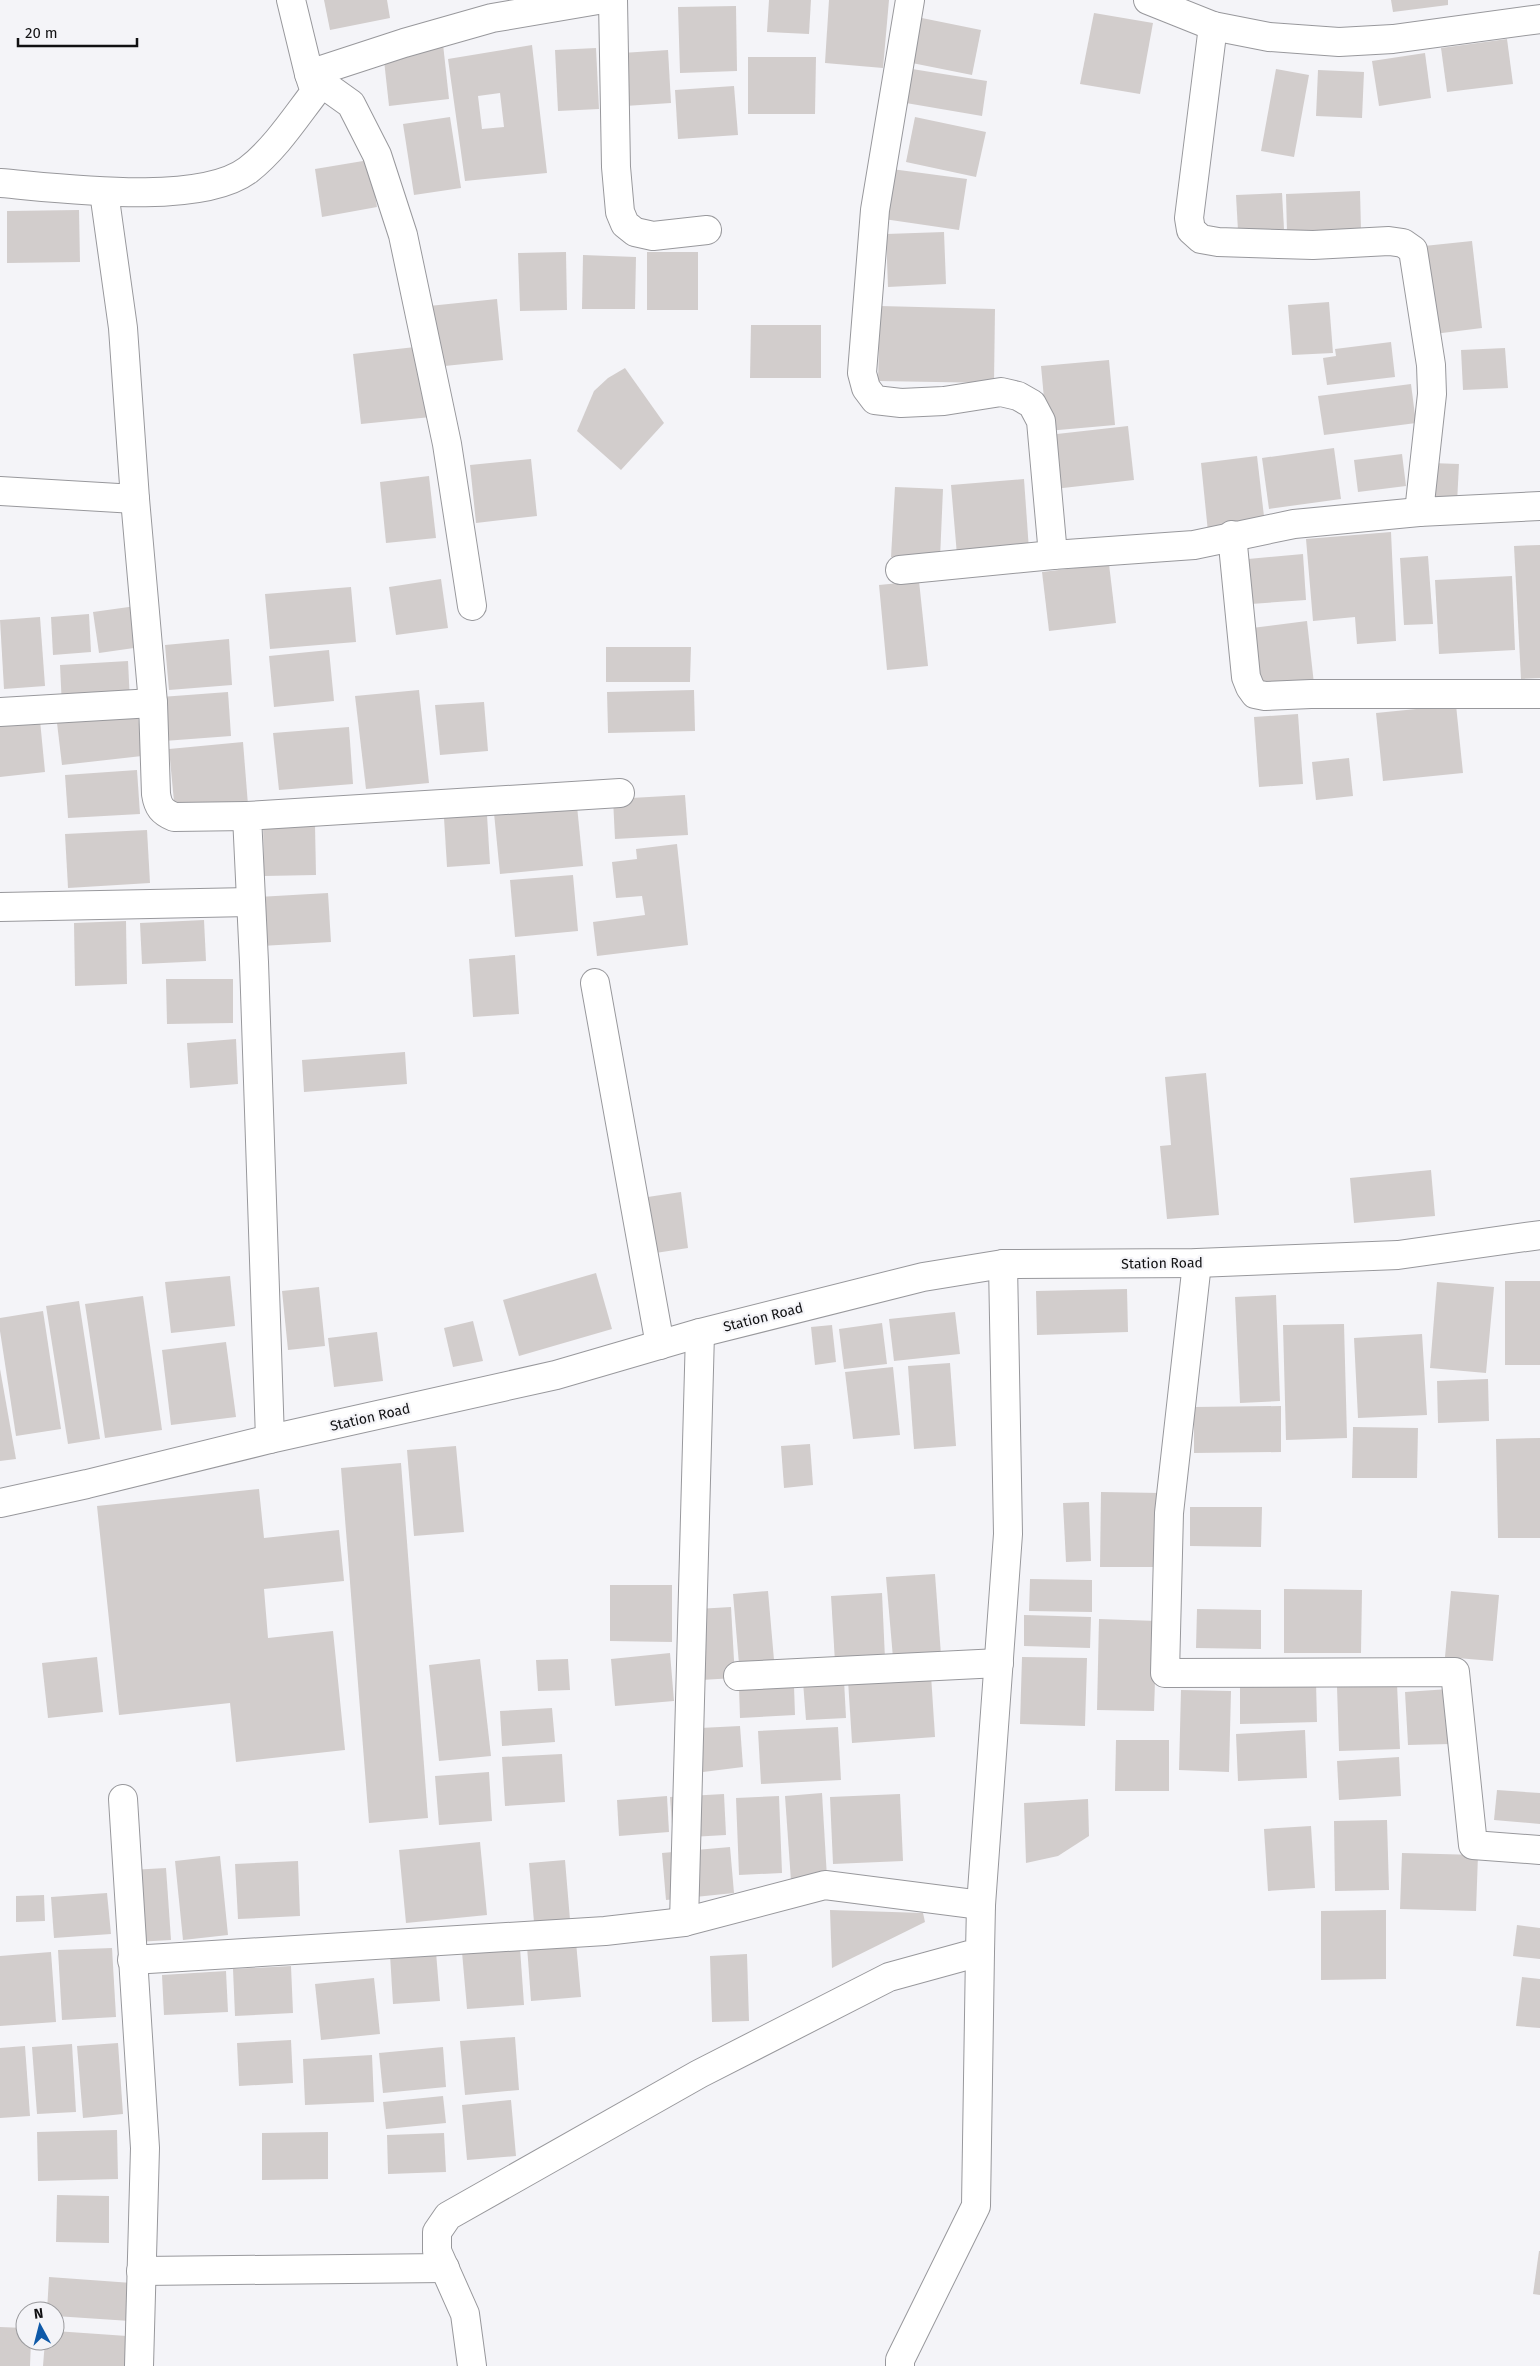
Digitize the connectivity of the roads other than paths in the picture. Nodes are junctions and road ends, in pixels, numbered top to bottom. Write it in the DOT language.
graph roads {
  1 [pos="290,0"];
  2 [pos="598,0"];
  3 [pos="613,0"];
  4 [pos="910,0"];
  5 [pos="1148,0"];
  6 [pos="1540,19"];
  7 [pos="1213,26"];
  8 [pos="308,74"];
  9 [pos="0,183"];
  10 [pos="104,192"];
  11 [pos="707,230"];
  12 [pos="0,491"];
  13 [pos="135,499"];
  14 [pos="1540,506"];
  15 [pos="1418,512"];
  16 [pos="1232,535"];
  17 [pos="1053,555"];
  18 [pos="900,570"];
  19 [pos="472,606"];
  20 [pos="1540,694"];
  21 [pos="153,703"];
  22 [pos="0,712"];
  23 [pos="620,793"];
  24 [pos="247,816"];
  25 [pos="250,902"];
  26 [pos="0,907"];
  27 [pos="595,983"];
  28 [pos="1540,1235"];
  29 [pos="1197,1263"];
  30 [pos="1003,1264"];
  31 [pos="700,1333"];
  32 [pos="660,1345"];
  33 [pos="270,1440"];
  34 [pos="0,1503"];
  35 [pos="999,1663"];
  36 [pos="738,1676"];
  37 [pos="123,1799"];
  38 [pos="1540,1850"];
  39 [pos="981,1905"];
  40 [pos="684,1922"];
  41 [pos="980,1952"];
  42 [pos="132,1960"];
  43 [pos="445,2268"];
  44 [pos="142,2271"];
  45 [pos="140,2366"];
  46 [pos="472,2366"];
  47 [pos="900,2366"];
  1 -- 8 [label="street"];
  2 -- 8 [label="street"];
  3 -- 11 [label="street"];
  4 -- 17 [label="street"];
  5 -- 7 [label="street"];
  6 -- 7 [label="street"];
  7 -- 15 [label="street"];
  8 -- 10 [label="street"];
  8 -- 19 [label="street"];
  9 -- 10 [label="street"];
  10 -- 13 [label="street"];
  12 -- 13 [label="street"];
  13 -- 21 [label="street"];
  14 -- 15 [label="street"];
  15 -- 16 [label="street"];
  16 -- 17 [label="street"];
  16 -- 20 [label="street"];
  17 -- 18 [label="street"];
  21 -- 22 [label="street"];
  21 -- 24 [label="street"];
  23 -- 24 [label="street"];
  24 -- 25 [label="street"];
  25 -- 26 [label="street"];
  25 -- 33 [label="street"];
  27 -- 32 [label="street"];
  28 -- 29 [label="street, Station Road"];
  29 -- 30 [label="street, Station Road"];
  29 -- 38 [label="street"];
  30 -- 31 [label="street, Station Road"];
  30 -- 35 [label="street"];
  31 -- 32 [label="street, Station Road"];
  31 -- 40 [label="street"];
  32 -- 33 [label="street, Station Road"];
  33 -- 34 [label="street, Station Road"];
  35 -- 36 [label="street"];
  35 -- 39 [label="street"];
  37 -- 42 [label="street"];
  39 -- 40 [label="street"];
  39 -- 41 [label="street"];
  40 -- 42 [label="street"];
  41 -- 43 [label="street"];
  41 -- 47 [label="street"];
  42 -- 44 [label="street"];
  43 -- 44 [label="street"];
  43 -- 46 [label="street"];
  44 -- 45 [label="street"];
}
